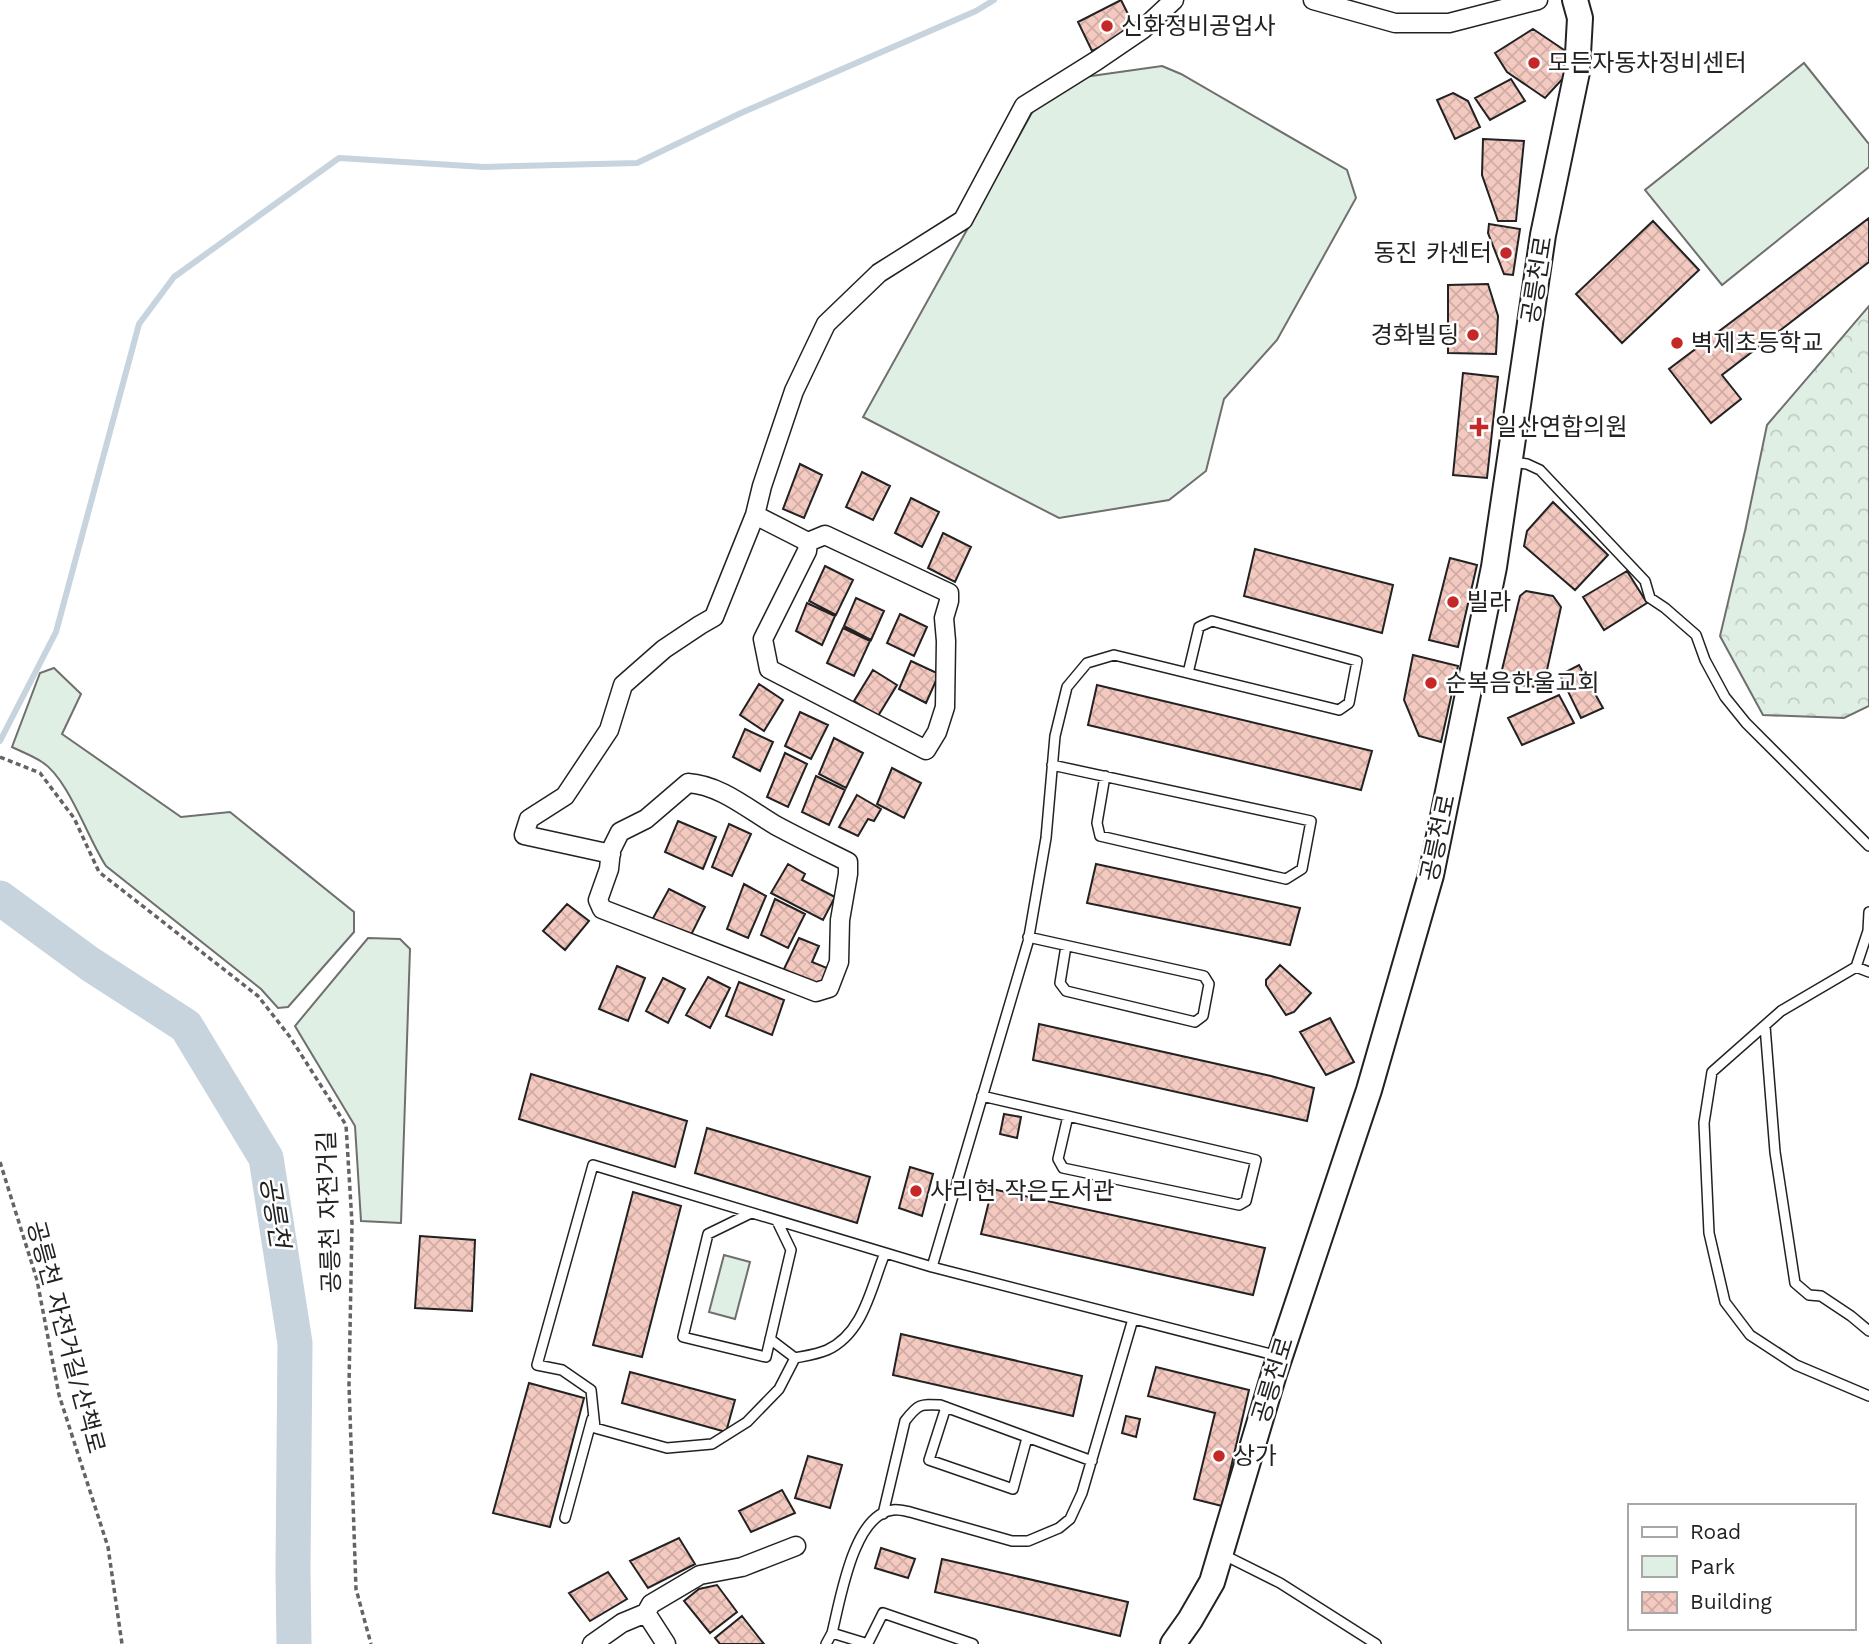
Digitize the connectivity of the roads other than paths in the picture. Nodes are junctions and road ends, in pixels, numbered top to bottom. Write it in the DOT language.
graph roads {
  1 [pos="1174,0"];
  2 [pos="1313,0"];
  3 [pos="1538,0"];
  4 [pos="1575,0"];
  5 [pos="1510,462"];
  6 [pos="755,515"];
  7 [pos="808,542"];
  8 [pos="1188,673"];
  9 [pos="1052,765"];
  10 [pos="1105,776"];
  11 [pos="1869,846"];
  12 [pos="611,854"];
  13 [pos="1869,912"];
  14 [pos="1028,937"];
  15 [pos="1066,946"];
  16 [pos="1856,967"];
  17 [pos="1869,972"];
  18 [pos="1765,1026"];
  19 [pos="982,1096"];
  20 [pos="1069,1116"];
  21 [pos="751,1213"];
  22 [pos="777,1221"];
  23 [pos="885,1253"];
  24 [pos="932,1267"];
  25 [pos="1133,1319"];
  26 [pos="1869,1331"];
  27 [pos="770,1339"];
  28 [pos="1280,1357"];
  29 [pos="795,1358"];
  30 [pos="1869,1396"];
  31 [pos="946,1407"];
  32 [pos="594,1414"];
  33 [pos="1027,1438"];
  34 [pos="1092,1461"];
  35 [pos="883,1514"];
  36 [pos="565,1518"];
  37 [pos="796,1546"];
  38 [pos="1221,1553"];
  39 [pos="646,1614"];
  40 [pos="832,1633"];
  41 [pos="592,1644"];
  42 [pos="666,1644"];
  43 [pos="826,1644"];
  44 [pos="868,1644"];
  45 [pos="973,1644"];
  46 [pos="1172,1644"];
  47 [pos="1376,1644"];
  1 -- 6 [label="street"];
  2 -- 3 [label="street"];
  4 -- 5 [label="street, 공릉천로"];
  5 -- 11 [label="lane"];
  5 -- 28 [label="street, 공릉천로"];
  6 -- 7 [label="street"];
  6 -- 12 [label="street"];
  7 -- 7 [label="street"];
  8 -- 8 [label="lane"];
  8 -- 9 [label="lane"];
  9 -- 10 [label="lane"];
  9 -- 14 [label="lane"];
  10 -- 10 [label="lane"];
  12 -- 12 [label="street"];
  13 -- 16 [label="lane"];
  14 -- 15 [label="lane"];
  14 -- 19 [label="lane"];
  15 -- 15 [label="lane"];
  16 -- 17 [label="lane"];
  16 -- 18 [label="lane"];
  18 -- 26 [label="lane"];
  18 -- 30 [label="lane"];
  19 -- 20 [label="lane"];
  19 -- 24 [label="lane"];
  20 -- 20 [label="lane"];
  21 -- 22 [label="lane"];
  21 -- 27 [label="lane"];
  21 -- 32 [label="lane"];
  22 -- 23 [label="lane"];
  22 -- 27 [label="lane"];
  23 -- 24 [label="lane"];
  23 -- 29 [label="lane"];
  24 -- 25 [label="lane"];
  25 -- 28 [label="lane"];
  25 -- 34 [label="lane"];
  27 -- 29 [label="lane"];
  28 -- 38 [label="street, 공릉천로"];
  29 -- 32 [label="lane"];
  31 -- 33 [label="lane"];
  31 -- 33 [label="lane"];
  31 -- 35 [label="lane"];
  32 -- 36 [label="lane"];
  33 -- 34 [label="lane"];
  34 -- 35 [label="lane"];
  35 -- 40 [label="lane"];
  37 -- 39 [label="street"];
  38 -- 46 [label="street, 공릉천로"];
  38 -- 47 [label="lane"];
  39 -- 41 [label="street"];
  39 -- 42 [label="street"];
  40 -- 43 [label="lane"];
  40 -- 44 [label="lane"];
  44 -- 45 [label="lane"];
}
